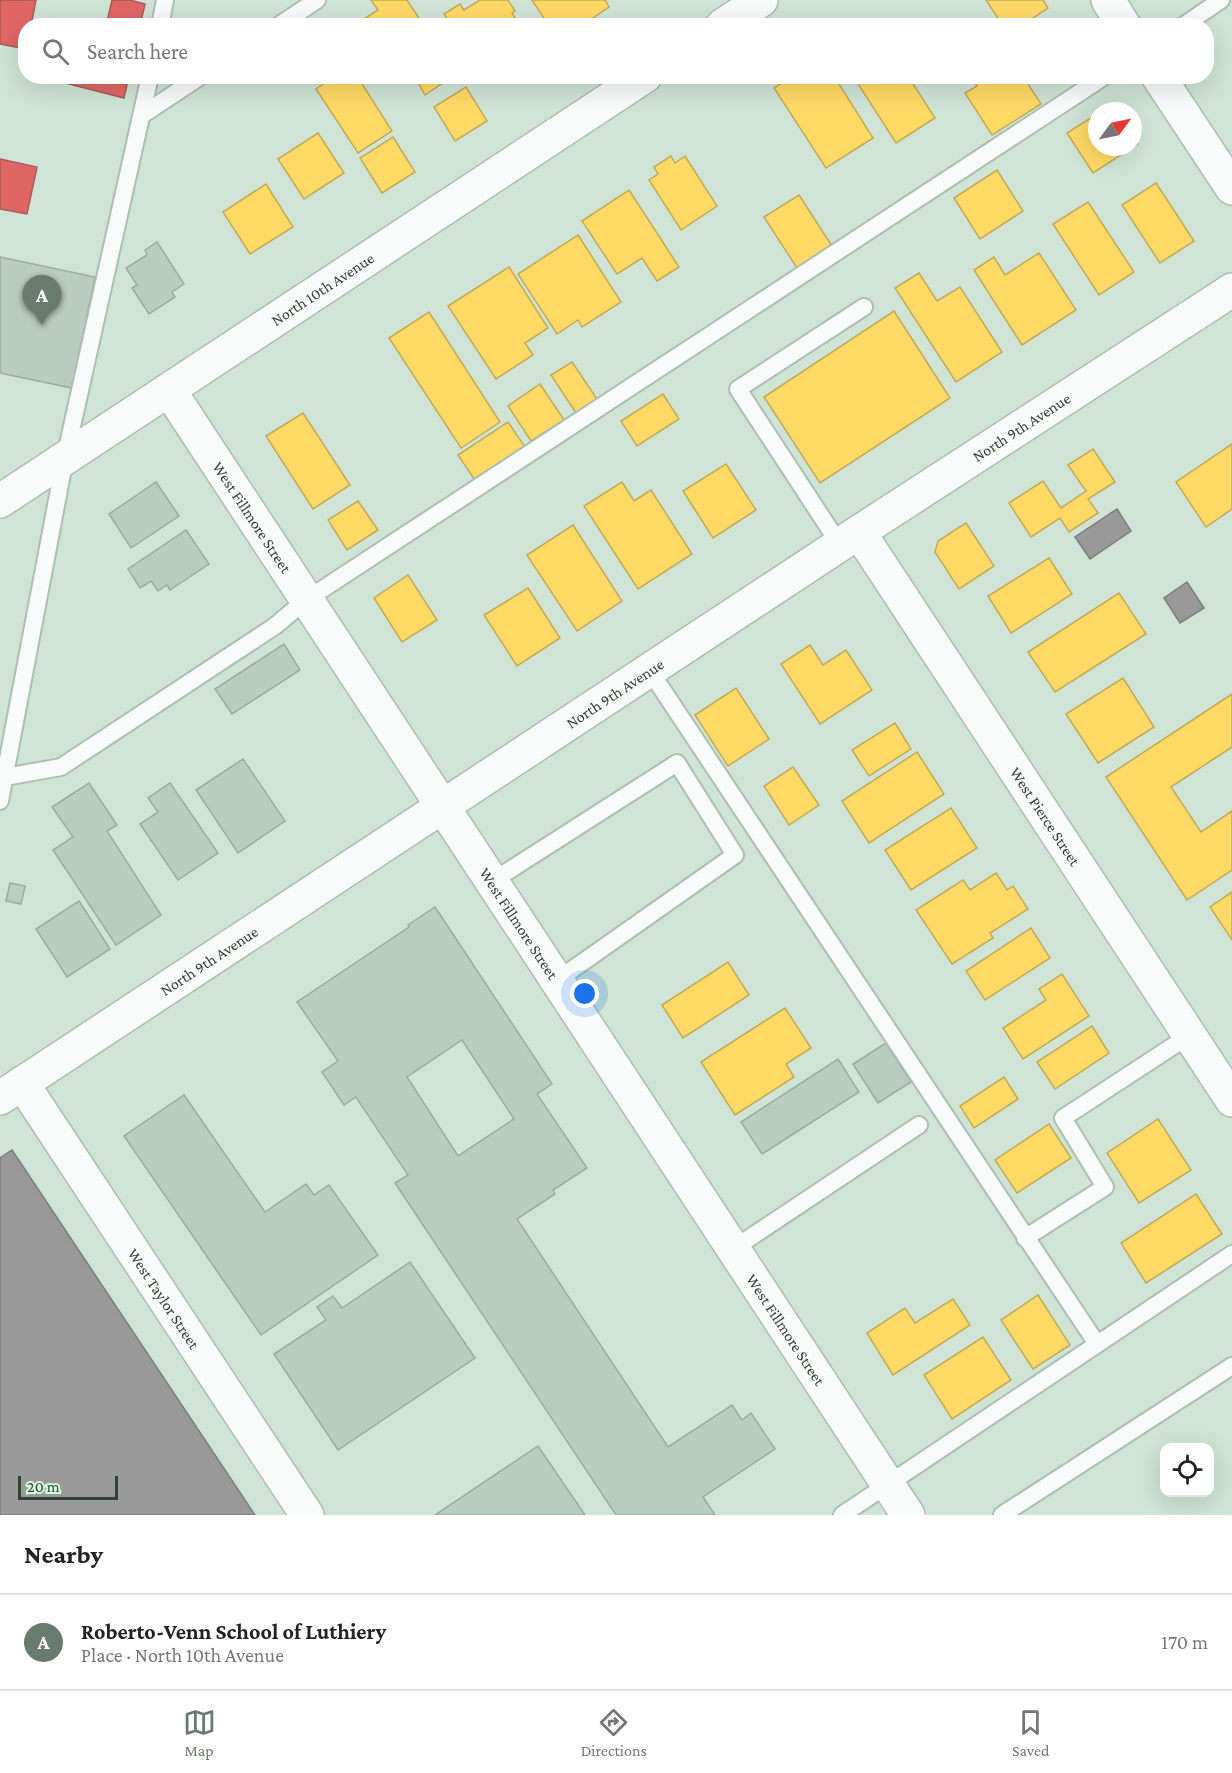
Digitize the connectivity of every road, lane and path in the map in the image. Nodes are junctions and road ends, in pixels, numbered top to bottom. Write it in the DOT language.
graph roads {
  1 [pos="165,0"];
  2 [pos="317,0"];
  3 [pos="761,0"];
  4 [pos="1108,0"];
  5 [pos="1221,0"];
  6 [pos="162,18"];
  7 [pos="290,18"];
  8 [pos="734,18"];
  9 [pos="1119,18"];
  10 [pos="1195,18"];
  11 [pos="148,84"];
  12 [pos="189,84"];
  13 [pos="633,84"];
  14 [pos="1093,84"];
  15 [pos="1163,84"];
  16 [pos="142,115"];
  17 [pos="1232,188"];
  18 [pos="1232,290"];
  19 [pos="864,307"];
  20 [pos="169,390"];
  21 [pos="65,458"];
  22 [pos="0,501"];
  23 [pos="850,538"];
  24 [pos="306,600"];
  25 [pos="650,671"];
  26 [pos="5,777"];
  27 [pos="0,801"];
  28 [pos="442,808"];
  29 [pos="491,882"];
  30 [pos="556,981"];
  31 [pos="1190,1035"];
  32 [pos="11,1090"];
  33 [pos="1232,1100"];
  34 [pos="919,1125"];
  35 [pos="1025,1238"];
  36 [pos="733,1249"];
  37 [pos="1232,1254"];
  38 [pos="1097,1344"];
  39 [pos="1232,1366"];
  40 [pos="887,1485"];
  41 [pos="307,1515"];
  42 [pos="842,1515"];
  43 [pos="908,1515"];
  44 [pos="1002,1515"];
  1 -- 6 [label="lane"];
  2 -- 7 [label="lane"];
  3 -- 8 [label="street"];
  4 -- 9 [label="street"];
  5 -- 10 [label="lane"];
  11 -- 16 [label="lane"];
  12 -- 16 [label="lane"];
  13 -- 20 [label="street, North 10th Avenue"];
  14 -- 24 [label="lane"];
  15 -- 17 [label="street"];
  16 -- 21 [label="lane"];
  18 -- 23 [label="street, North 9th Avenue"];
  19 -- 23 [label="lane"];
  20 -- 21 [label="street, North 10th Avenue"];
  20 -- 24 [label="street, West Fillmore Street"];
  21 -- 22 [label="street, North 10th Avenue"];
  21 -- 26 [label="lane"];
  23 -- 25 [label="street, North 9th Avenue"];
  23 -- 31 [label="street, West Pierce Street"];
  24 -- 26 [label="lane"];
  24 -- 28 [label="street, West Fillmore Street"];
  25 -- 28 [label="street, North 9th Avenue"];
  25 -- 35 [label="lane"];
  26 -- 27 [label="lane"];
  28 -- 29 [label="street, West Fillmore Street"];
  28 -- 32 [label="street, North 9th Avenue"];
  29 -- 30 [label="street, West Fillmore Street"];
  29 -- 30 [label="lane"];
  30 -- 36 [label="street, West Fillmore Street"];
  31 -- 33 [label="street, West Pierce Street"];
  31 -- 35 [label="lane"];
  32 -- 41 [label="street, West Taylor Street"];
  34 -- 36 [label="lane"];
  35 -- 38 [label="lane"];
  36 -- 40 [label="street, West Fillmore Street"];
  37 -- 38 [label="lane"];
  38 -- 40 [label="lane"];
  39 -- 44 [label="lane"];
  40 -- 42 [label="lane"];
  40 -- 43 [label="street, West Fillmore Street"];
}
